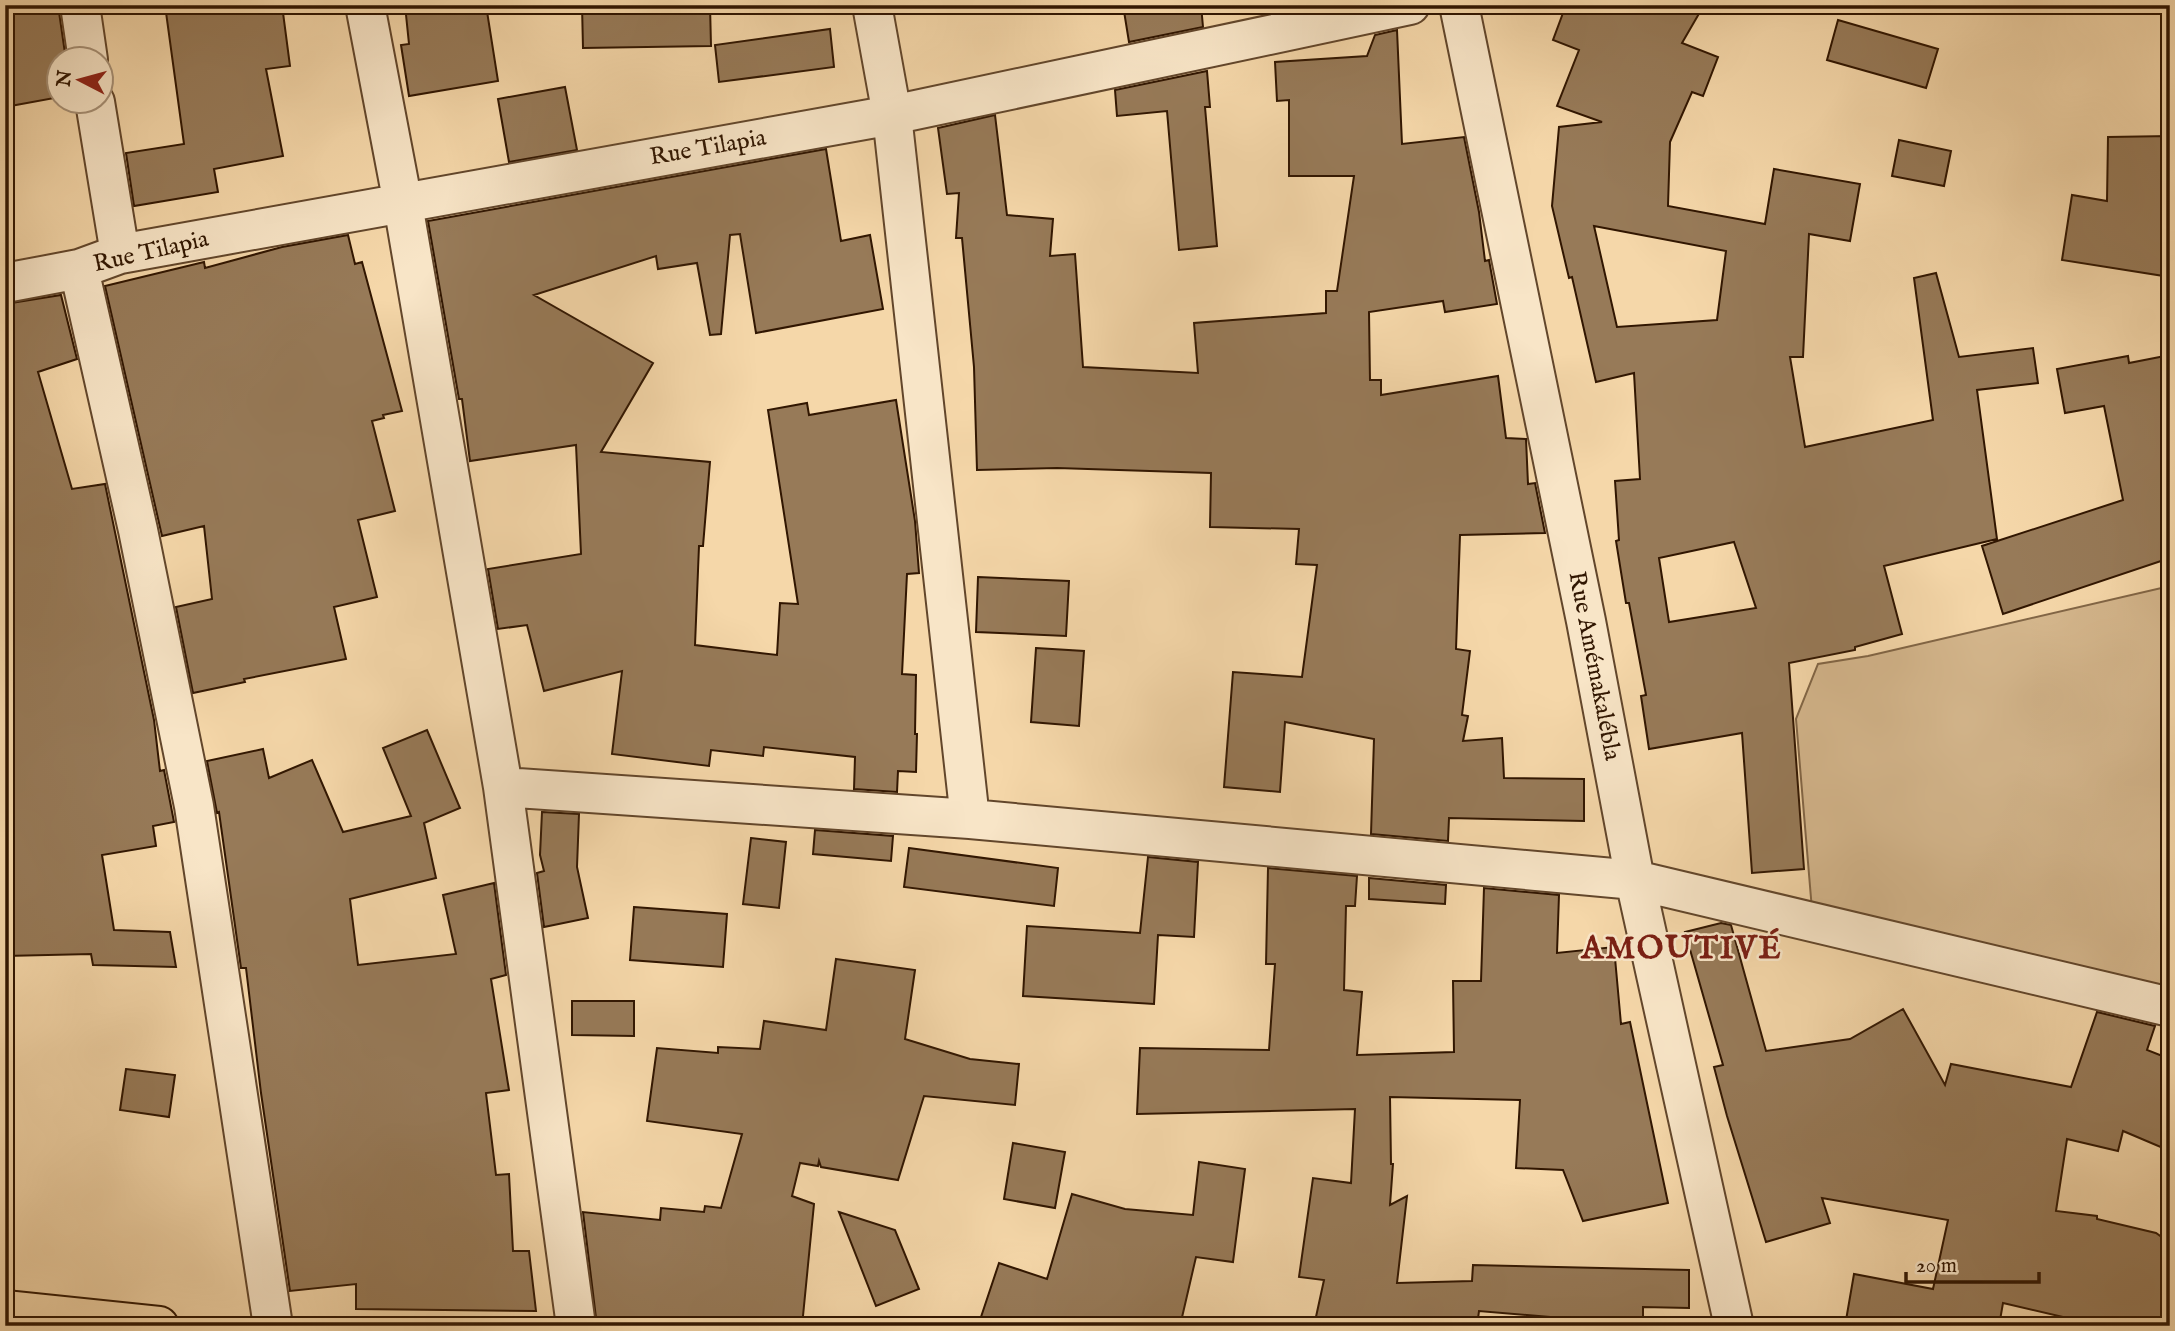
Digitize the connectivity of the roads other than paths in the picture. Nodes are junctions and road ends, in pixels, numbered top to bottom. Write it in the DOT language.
graph roads {
  1 [pos="80,5"];
  2 [pos="365,5"];
  3 [pos="872,5"];
  4 [pos="1410,5"];
  5 [pos="1459,5"];
  6 [pos="87,46"];
  7 [pos="892,115"];
  8 [pos="97,116"];
  9 [pos="403,204"];
  10 [pos="120,254"];
  11 [pos="79,269"];
  12 [pos="5,283"];
  13 [pos="503,787"];
  14 [pos="970,819"];
  15 [pos="1635,880"];
  16 [pos="2170,1006"];
  17 [pos="5,1310"];
  18 [pos="159,1326"];
  19 [pos="273,1326"];
  20 [pos="576,1326"];
  21 [pos="1734,1326"];
  1 -- 6 [label="street"];
  2 -- 9 [label="street"];
  3 -- 7 [label="street"];
  4 -- 7 [label="street, Rue Tilapia"];
  5 -- 15 [label="street, Rue Amémakalébla"];
  7 -- 9 [label="street, Rue Tilapia"];
  7 -- 14 [label="street"];
  8 -- 10 [label="street"];
  9 -- 10 [label="street, Rue Tilapia"];
  9 -- 13 [label="street"];
  10 -- 11 [label="street, Rue Tilapia"];
  11 -- 12 [label="street, Rue Tilapia"];
  11 -- 19 [label="street"];
  13 -- 14 [label="street"];
  13 -- 20 [label="street"];
  14 -- 15 [label="street"];
  15 -- 16 [label="street"];
  15 -- 21 [label="street, Rue Amémakalébla"];
  17 -- 18 [label="highway"];
}
